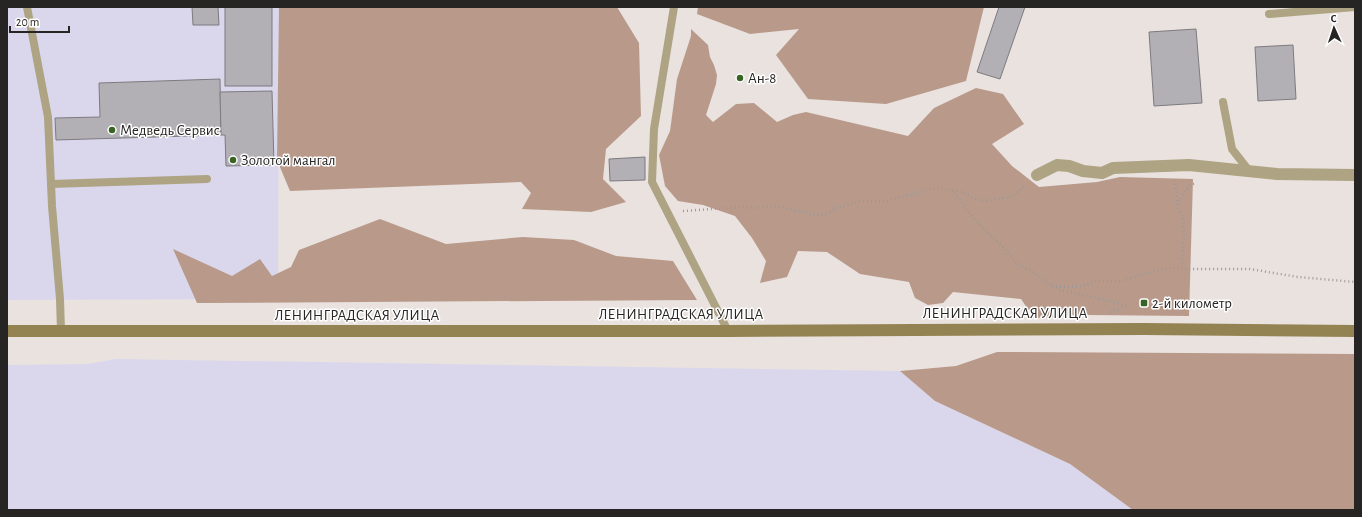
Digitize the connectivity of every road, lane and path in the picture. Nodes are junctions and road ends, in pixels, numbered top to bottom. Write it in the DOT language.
graph roads {
  1 [pos="28,7"];
  2 [pos="674,7"];
  3 [pos="1355,8"];
  4 [pos="1269,14"];
  5 [pos="1223,102"];
  6 [pos="1174,165"];
  7 [pos="1250,172"];
  8 [pos="1037,175"];
  9 [pos="1355,175"];
  10 [pos="207,179"];
  11 [pos="51,184"];
  12 [pos="952,190"];
  13 [pos="667,211"];
  14 [pos="1184,270"];
  15 [pos="1355,282"];
  16 [pos="1052,286"];
  17 [pos="1128,306"];
  18 [pos="728,330"];
  19 [pos="7,331"];
  20 [pos="61,331"];
  21 [pos="1355,331"];
  1 -- 11 [label="lane"];
  2 -- 13 [label="lane"];
  3 -- 4 [label="lane"];
  5 -- 7 [label="lane"];
  6 -- 7 [label="street"];
  6 -- 8 [label="street"];
  6 -- 14 [label="path"];
  7 -- 9 [label="street"];
  8 -- 12 [label="path"];
  10 -- 11 [label="lane"];
  11 -- 20 [label="lane"];
  12 -- 13 [label="path"];
  12 -- 16 [label="path"];
  13 -- 18 [label="lane"];
  14 -- 15 [label="path"];
  14 -- 16 [label="path"];
  16 -- 17 [label="path"];
  18 -- 20 [label="main road, ЛЕНИНГРАДСКАЯ УЛИЦА"];
  18 -- 21 [label="main road, ЛЕНИНГРАДСКАЯ УЛИЦА"];
  19 -- 20 [label="main road, ЛЕНИНГРАДСКАЯ УЛИЦА"];
}
